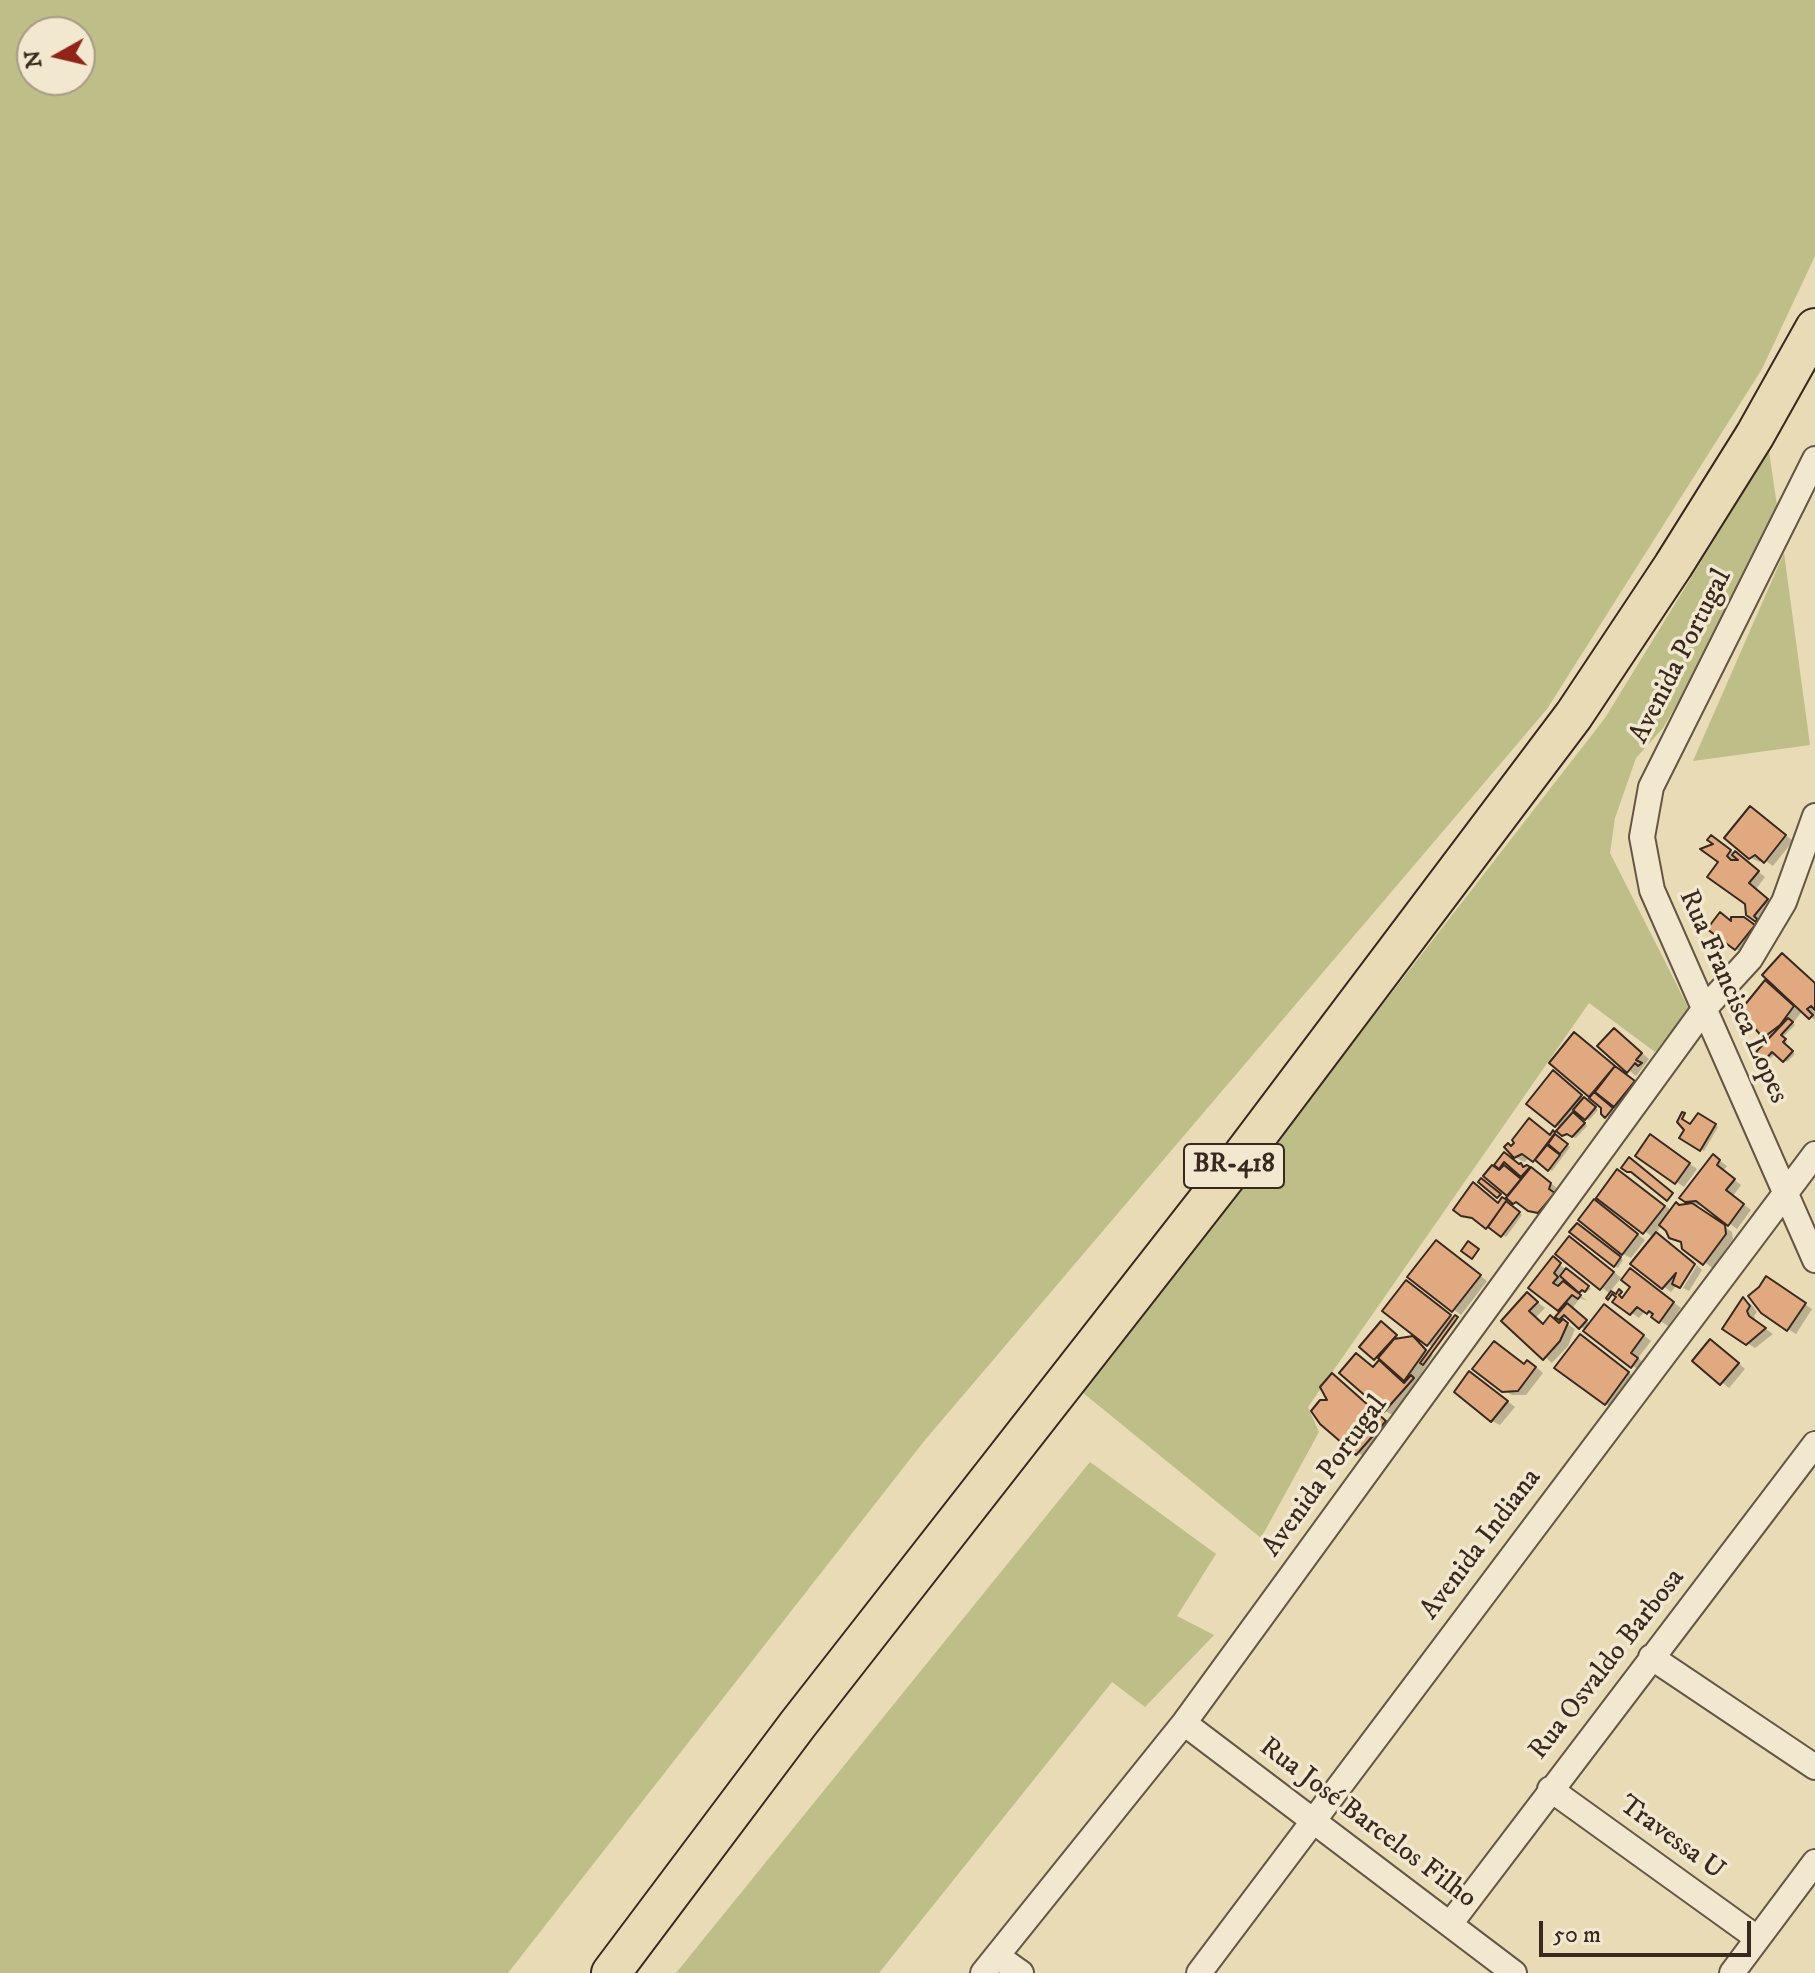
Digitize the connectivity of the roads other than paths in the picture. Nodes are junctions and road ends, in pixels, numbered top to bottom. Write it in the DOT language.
graph roads {
  1 [pos="1815,328"];
  2 [pos="1815,462"];
  3 [pos="1815,816"];
  4 [pos="1652,890"];
  5 [pos="1705,1008"];
  6 [pos="1815,1154"];
  7 [pos="1786,1190"];
  8 [pos="1808,1224"];
  9 [pos="1815,1260"];
  10 [pos="1815,1444"];
  11 [pos="1651,1657"];
  12 [pos="1184,1723"];
  13 [pos="1815,1767"];
  14 [pos="1550,1789"];
  15 [pos="1313,1820"];
  16 [pos="1815,1862"];
  17 [pos="1450,1924"];
  18 [pos="1757,1938"];
  19 [pos="990,1964"];
  20 [pos="611,1973"];
  21 [pos="1021,1973"];
  22 [pos="1199,1973"];
  23 [pos="1514,1973"];
  24 [pos="1732,1973"];
  1 -- 20 [label="main road, BR-418"];
  2 -- 4 [label="street, Avenida Portugal"];
  3 -- 5 [label="street, Avenida Portugal"];
  4 -- 5 [label="street, Rua Francisca Lopes"];
  5 -- 7 [label="street, Rua Francisca Lopes"];
  5 -- 12 [label="street, Avenida Portugal"];
  6 -- 7 [label="street, Avenida Indiana"];
  7 -- 8 [label="street, Rua Francisca Lopes"];
  7 -- 15 [label="street, Avenida Indiana"];
  8 -- 9 [label="street, Rua Francisca Lopes"];
  10 -- 11 [label="street, Rua Osvaldo Barbosa"];
  11 -- 13 [label="street"];
  11 -- 14 [label="street, Rua Osvaldo Barbosa"];
  12 -- 15 [label="street, Rua José Barcelos Filho"];
  12 -- 19 [label="street, Avenida Portugal"];
  14 -- 17 [label="street, Rua Osvaldo Barbosa"];
  14 -- 18 [label="street, Travessa U"];
  15 -- 17 [label="street, Rua José Barcelos Filho"];
  15 -- 22 [label="street, Avenida Indiana"];
  16 -- 18 [label="street"];
  17 -- 23 [label="street, Rua José Barcelos Filho"];
  18 -- 24 [label="street"];
  19 -- 21 [label="street"];
}
